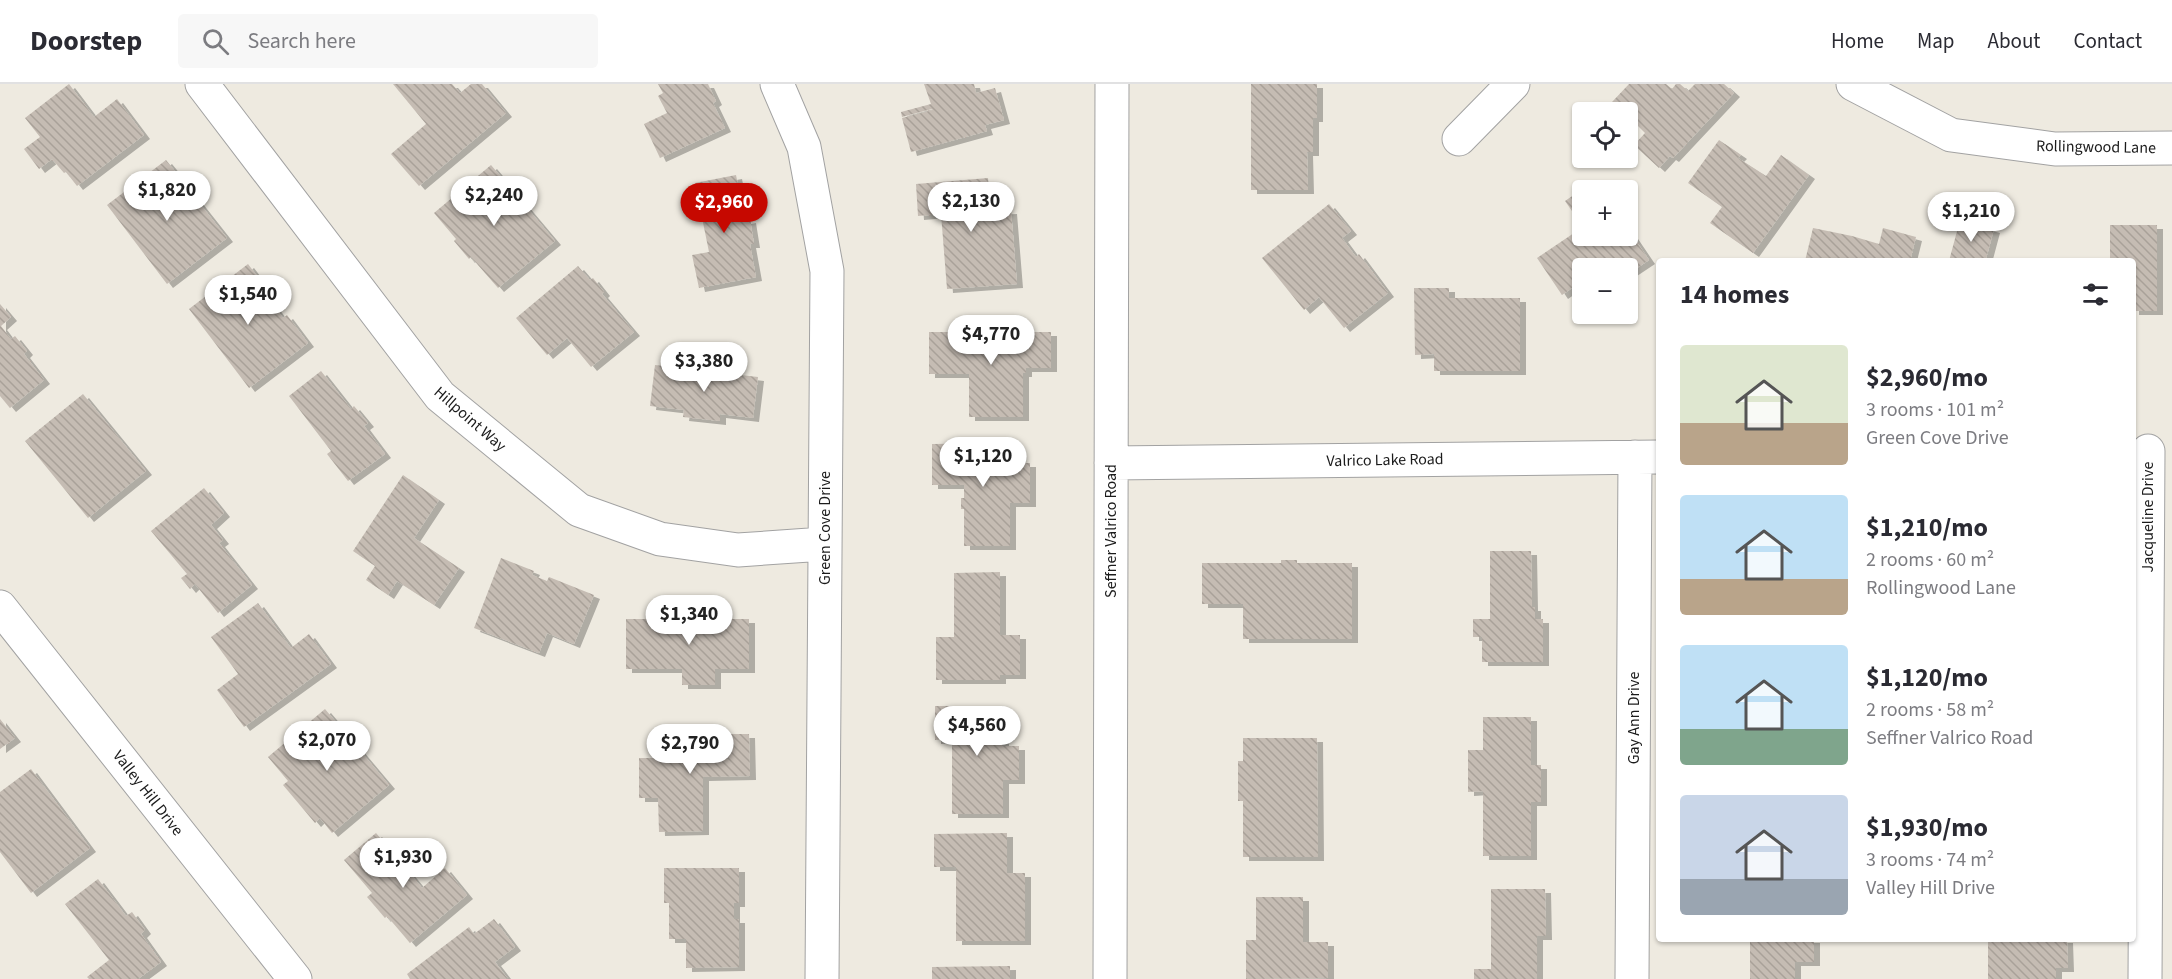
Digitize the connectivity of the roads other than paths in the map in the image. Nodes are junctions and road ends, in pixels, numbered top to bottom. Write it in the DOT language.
graph roads {
  1 [pos="202,84"];
  2 [pos="777,84"];
  3 [pos="1112,84"];
  4 [pos="1513,84"];
  5 [pos="1853,84"];
  6 [pos="1458,139"];
  7 [pos="2172,148"];
  8 [pos="2151,451"];
  9 [pos="1647,457"];
  10 [pos="1111,464"];
  11 [pos="824,544"];
  12 [pos="0,607"];
  13 [pos="295,979"];
  14 [pos="822,979"];
  15 [pos="1110,979"];
  16 [pos="1632,979"];
  17 [pos="2145,979"];
  1 -- 11 [label="street, Hillpoint Way"];
  2 -- 11 [label="street, Green Cove Drive"];
  3 -- 10 [label="street, Seffner Valrico Road"];
  4 -- 6 [label="street"];
  5 -- 7 [label="street, Rollingwood Lane"];
  8 -- 17 [label="street, Jacqueline Drive"];
  9 -- 10 [label="street, Valrico Lake Road"];
  9 -- 16 [label="street, Gay Ann Drive"];
  10 -- 15 [label="street, Seffner Valrico Road"];
  11 -- 14 [label="street, Green Cove Drive"];
  12 -- 13 [label="street, Valley Hill Drive"];
}
